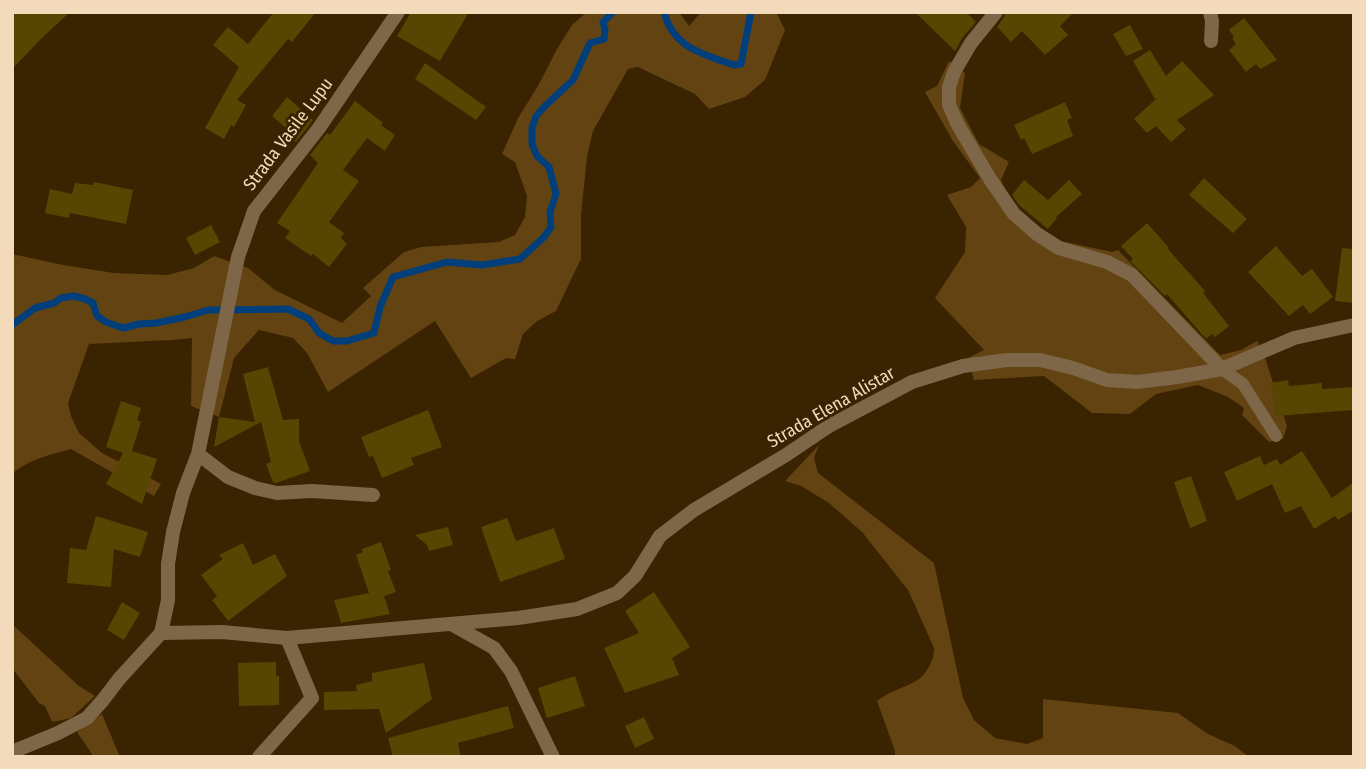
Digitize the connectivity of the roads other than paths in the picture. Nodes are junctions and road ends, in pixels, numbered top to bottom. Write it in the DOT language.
graph roads {
  1 [pos="398,12"];
  2 [pos="996,12"];
  3 [pos="1210,12"];
  4 [pos="1211,41"];
  5 [pos="1354,325"];
  6 [pos="1222,369"];
  7 [pos="1276,436"];
  8 [pos="198,454"];
  9 [pos="373,495"];
  10 [pos="451,624"];
  11 [pos="161,633"];
  12 [pos="286,638"];
  13 [pos="12,752"];
  14 [pos="259,757"];
  15 [pos="552,757"];
  1 -- 8 [label="street, Strada Vasile Lupu"];
  2 -- 6 [label="street"];
  3 -- 4 [label="street"];
  5 -- 6 [label="street, Strada Elena Alistar"];
  6 -- 7 [label="lane"];
  6 -- 10 [label="street, Strada Elena Alistar"];
  8 -- 9 [label="street"];
  8 -- 11 [label="street, Strada Vasile Lupu"];
  10 -- 12 [label="street, Strada Elena Alistar"];
  10 -- 15 [label="street"];
  11 -- 12 [label="street, Strada Elena Alistar"];
  11 -- 13 [label="street"];
  12 -- 14 [label="street"];
}
